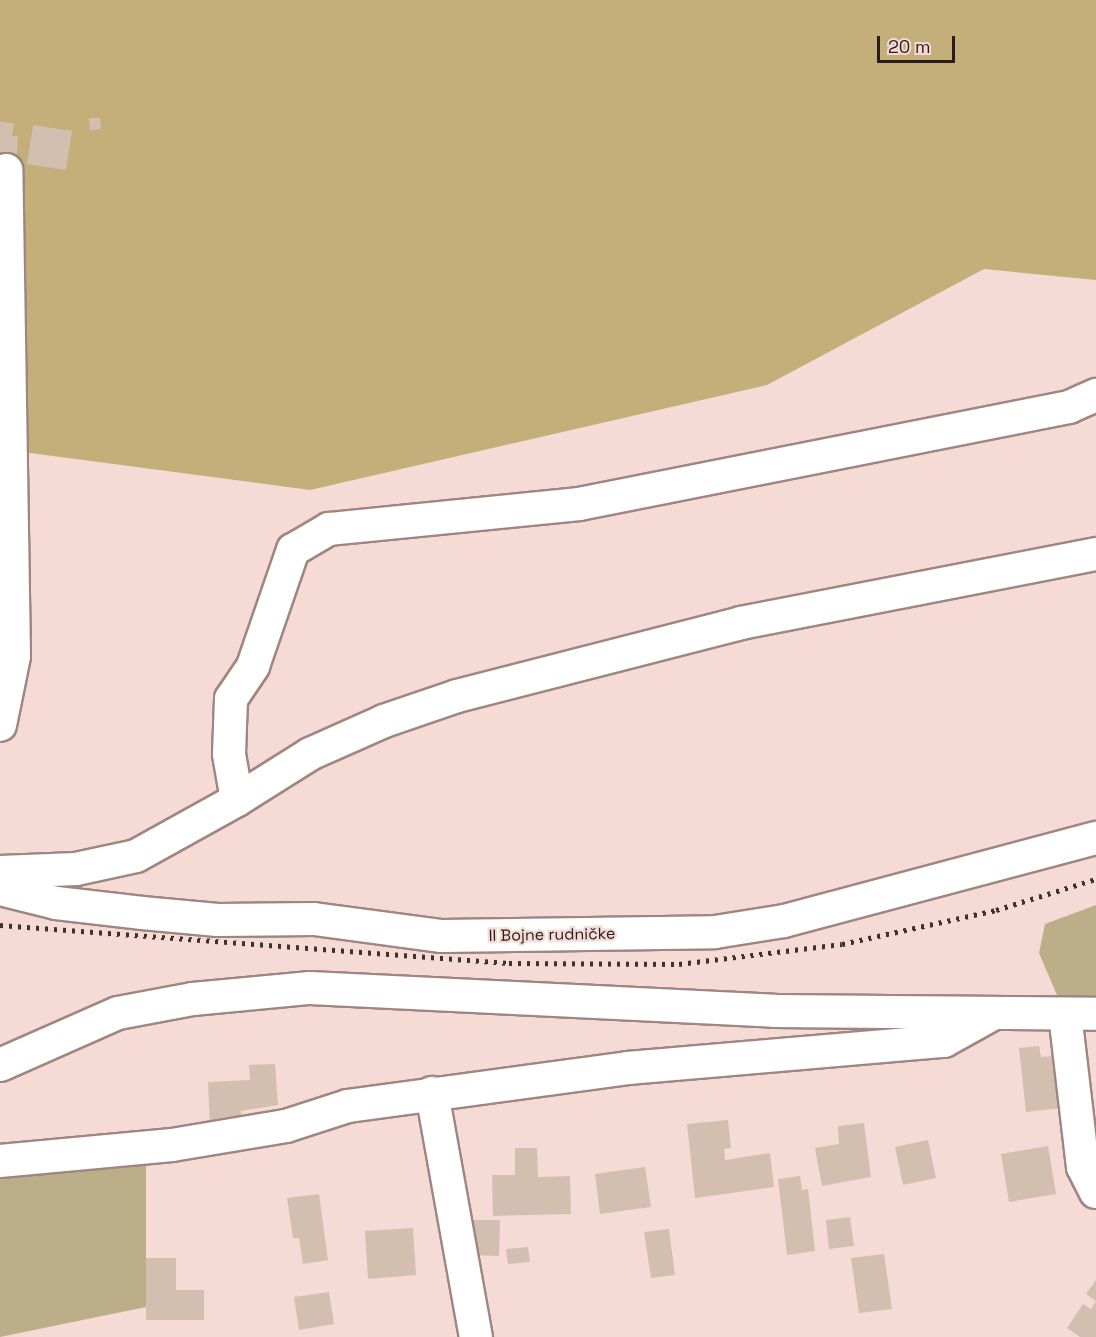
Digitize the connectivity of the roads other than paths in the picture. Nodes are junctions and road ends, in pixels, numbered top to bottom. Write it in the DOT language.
graph roads {
  1 [pos="6,170"];
  2 [pos="1096,395"];
  3 [pos="1096,554"];
  4 [pos="0,725"];
  5 [pos="237,800"];
  6 [pos="1096,838"];
  7 [pos="0,872"];
  8 [pos="0,889"];
  9 [pos="991,1014"];
  10 [pos="1065,1014"];
  11 [pos="1096,1014"];
  12 [pos="0,1065"];
  13 [pos="432,1093"];
  14 [pos="0,1161"];
  15 [pos="1096,1192"];
  16 [pos="476,1337"];
  1 -- 4 [label="street"];
  2 -- 5 [label="street"];
  3 -- 5 [label="street"];
  5 -- 7 [label="street"];
  6 -- 8 [label="street, II Bojne rudničke"];
  9 -- 10 [label="street"];
  9 -- 12 [label="street"];
  9 -- 13 [label="street"];
  10 -- 11 [label="street"];
  10 -- 15 [label="street"];
  13 -- 14 [label="street"];
  13 -- 16 [label="street"];
}
